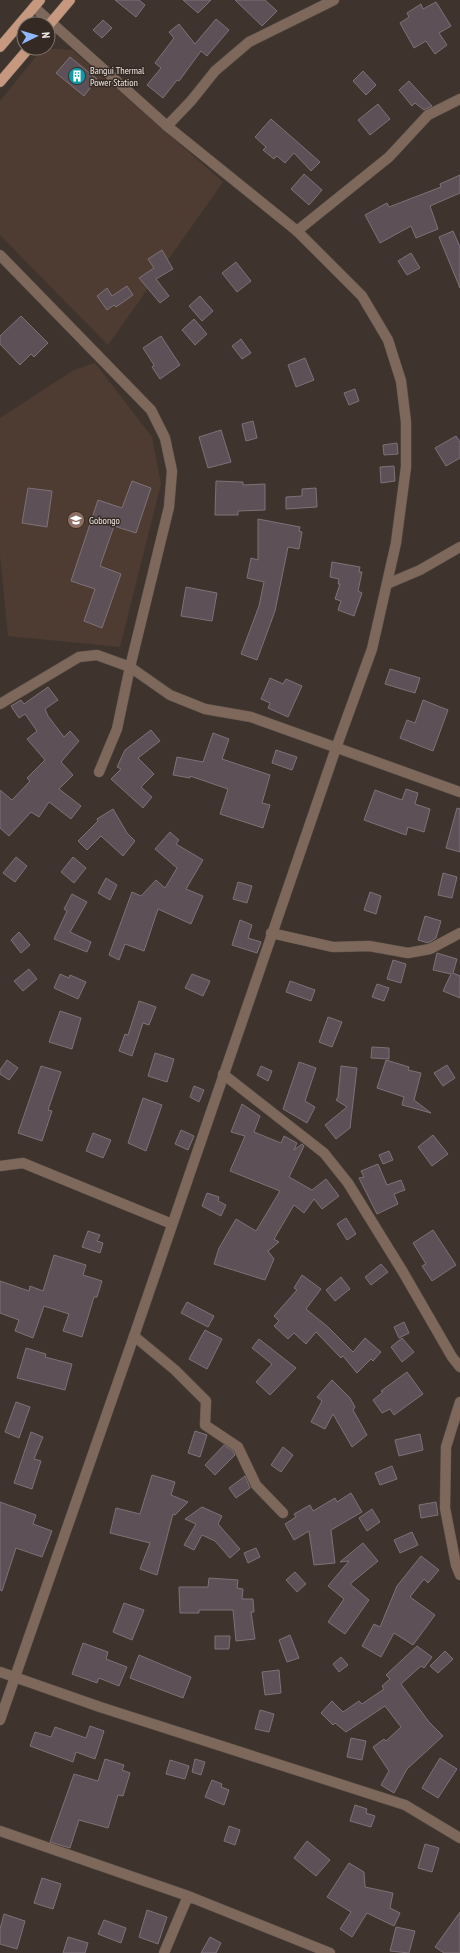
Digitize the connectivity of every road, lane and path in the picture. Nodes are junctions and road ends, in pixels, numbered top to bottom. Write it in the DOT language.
graph roads {
  1 [pos="70,0"];
  2 [pos="334,0"];
  3 [pos="37,3"];
  4 [pos="45,16"];
  5 [pos="56,17"];
  6 [pos="56,29"];
  7 [pos="0,47"];
  8 [pos="22,56"];
  9 [pos="0,82"];
  10 [pos="460,99"];
  11 [pos="167,126"];
  12 [pos="297,231"];
  13 [pos="0,255"];
  14 [pos="460,547"];
  15 [pos="387,584"];
  16 [pos="130,667"];
  17 [pos="0,704"];
  18 [pos="336,748"];
  19 [pos="99,772"];
  20 [pos="460,792"];
  21 [pos="460,933"];
  22 [pos="271,934"];
  23 [pos="223,1074"];
  24 [pos="0,1166"];
  25 [pos="172,1224"];
  26 [pos="134,1336"];
  27 [pos="460,1367"];
  28 [pos="460,1402"];
  29 [pos="283,1513"];
  30 [pos="460,1575"];
  31 [pos="0,1672"];
  32 [pos="15,1677"];
  33 [pos="0,1720"];
  34 [pos="0,1831"];
  35 [pos="460,1838"];
  36 [pos="188,1896"];
  37 [pos="164,1953"];
  38 [pos="330,1953"];
  1 -- 5 [label="main road"];
  2 -- 11 [label="street"];
  3 -- 4 [label="street"];
  3 -- 7 [label="main road"];
  6 -- 11 [label="street"];
  8 -- 9 [label="main road"];
  10 -- 12 [label="street"];
  11 -- 12 [label="street"];
  12 -- 15 [label="street"];
  13 -- 16 [label="street"];
  14 -- 15 [label="street"];
  15 -- 18 [label="street"];
  16 -- 17 [label="street"];
  16 -- 18 [label="street"];
  16 -- 19 [label="street"];
  18 -- 20 [label="street"];
  18 -- 22 [label="street"];
  21 -- 22 [label="street"];
  22 -- 23 [label="street"];
  23 -- 25 [label="street"];
  23 -- 27 [label="street"];
  24 -- 25 [label="street"];
  25 -- 26 [label="street"];
  26 -- 29 [label="street"];
  26 -- 32 [label="street"];
  28 -- 30 [label="street"];
  31 -- 32 [label="street"];
  32 -- 33 [label="street"];
  32 -- 35 [label="street"];
  34 -- 36 [label="street"];
  36 -- 37 [label="street"];
  36 -- 38 [label="street"];
}
